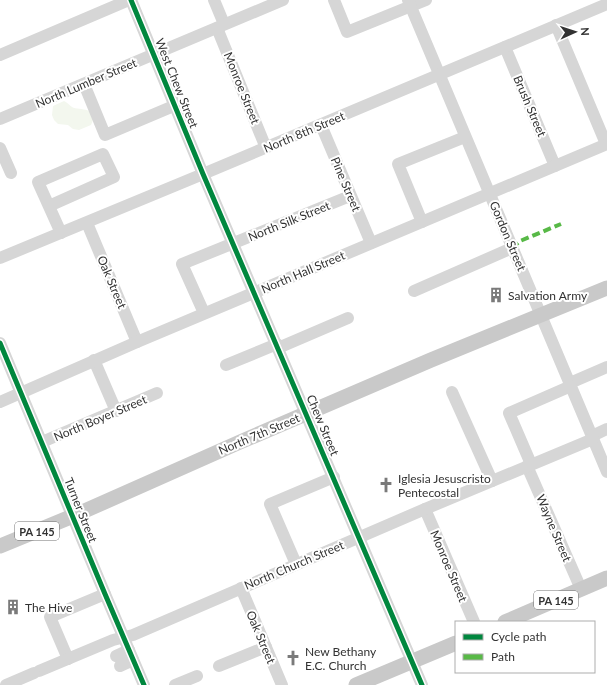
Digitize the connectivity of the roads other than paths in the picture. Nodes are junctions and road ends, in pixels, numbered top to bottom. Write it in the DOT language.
graph roads {
  1 [pos="214,0"];
  2 [pos="334,0"];
  3 [pos="426,0"];
  4 [pos="133,1"];
  5 [pos="276,2"];
  6 [pos="410,3"];
  7 [pos="607,4"];
  8 [pos="556,25"];
  9 [pos="221,26"];
  10 [pos="504,47"];
  11 [pos="0,54"];
  12 [pos="154,54"];
  13 [pos="440,75"];
  14 [pos="84,84"];
  15 [pos="176,105"];
  16 [pos="0,119"];
  17 [pos="321,125"];
  18 [pos="466,136"];
  19 [pos="607,144"];
  20 [pos="0,148"];
  21 [pos="266,148"];
  22 [pos="555,166"];
  23 [pos="11,173"];
  24 [pos="203,174"];
  25 [pos="490,194"];
  26 [pos="350,196"];
  27 [pos="49,206"];
  28 [pos="87,222"];
  29 [pos="422,222"];
  30 [pos="61,233"];
  31 [pos="233,243"];
  32 [pos="371,243"];
  33 [pos="512,248"];
  34 [pos="0,258"];
  35 [pos="607,288"];
  36 [pos="414,291"];
  37 [pos="254,292"];
  38 [pos="204,313"];
  39 [pos="542,315"];
  40 [pos="348,318"];
  41 [pos="137,342"];
  42 [pos="0,343"];
  43 [pos="278,346"];
  44 [pos="94,360"];
  45 [pos="226,365"];
  46 [pos="607,367"];
  47 [pos="570,384"];
  48 [pos="452,392"];
  49 [pos="22,393"];
  50 [pos="157,393"];
  51 [pos="0,402"];
  52 [pos="116,410"];
  53 [pos="306,413"];
  54 [pos="607,430"];
  55 [pos="593,437"];
  56 [pos="42,442"];
  57 [pos="529,465"];
  58 [pos="607,472"];
  59 [pos="334,477"];
  60 [pos="492,481"];
  61 [pos="425,509"];
  62 [pos="73,516"];
  63 [pos="359,537"];
  64 [pos="0,546"];
  65 [pos="296,564"];
  66 [pos="607,578"];
  67 [pos="241,588"];
  68 [pos="581,590"];
  69 [pos="104,594"];
  70 [pos="474,621"];
  71 [pos="507,621"];
  72 [pos="123,637"];
  73 [pos="455,643"];
  74 [pos="266,647"];
  75 [pos="131,655"];
  76 [pos="68,659"];
  77 [pos="118,661"];
  78 [pos="412,661"];
  79 [pos="219,666"];
  80 [pos="197,676"];
  81 [pos="6,685"];
  82 [pos="144,685"];
  83 [pos="175,685"];
  84 [pos="282,685"];
  85 [pos="356,685"];
  86 [pos="422,685"];
  1 -- 9 [label="street, Monroe Street"];
  2 -- 6 [label="street"];
  3 -- 6 [label="street"];
  4 -- 11 [label="street"];
  4 -- 12 [label="street, West Chew Street"];
  5 -- 9 [label="street, North Lumber Street"];
  6 -- 13 [label="street, Gordon Street"];
  7 -- 8 [label="street, North 8th Street"];
  8 -- 10 [label="street, North 8th Street"];
  8 -- 19 [label="street"];
  9 -- 12 [label="street, North Lumber Street"];
  9 -- 21 [label="street, Monroe Street"];
  10 -- 13 [label="street, North 8th Street"];
  10 -- 22 [label="street, Brush Street"];
  12 -- 14 [label="street, North Lumber Street"];
  12 -- 15 [label="street, West Chew Street"];
  13 -- 17 [label="street, North 8th Street"];
  13 -- 18 [label="street, Gordon Street"];
  14 -- 15 [label="street"];
  14 -- 16 [label="street, North Lumber Street"];
  15 -- 24 [label="street, West Chew Street"];
  17 -- 21 [label="street, North 8th Street"];
  17 -- 26 [label="street, Pine Street"];
  18 -- 25 [label="street, Gordon Street"];
  18 -- 29 [label="street"];
  19 -- 22 [label="street, North Hall Street"];
  20 -- 23 [label="street"];
  21 -- 24 [label="street, North 8th Street"];
  22 -- 25 [label="street, North Hall Street"];
  24 -- 28 [label="street, North 8th Street"];
  24 -- 31 [label="street, Chew Street"];
  25 -- 29 [label="street, North Hall Street"];
  25 -- 33 [label="street, Gordon Street"];
  26 -- 31 [label="street, North Silk Street"];
  26 -- 32 [label="street, Pine Street"];
  27 -- 27 [label="street"];
  27 -- 30 [label="street"];
  28 -- 30 [label="street, North 8th Street"];
  28 -- 41 [label="street, Oak Street"];
  29 -- 32 [label="street, North Hall Street"];
  30 -- 34 [label="street, North 8th Street"];
  31 -- 37 [label="street, Chew Street"];
  31 -- 38 [label="street, North Silk Street"];
  32 -- 37 [label="street, North Hall Street"];
  33 -- 36 [label="street"];
  33 -- 39 [label="street, Gordon Street"];
  35 -- 39 [label="main road, North 7th Street / PA 145"];
  37 -- 38 [label="street, North Hall Street"];
  37 -- 43 [label="street, Chew Street"];
  38 -- 41 [label="street, North Hall Street"];
  39 -- 47 [label="street, Gordon Street"];
  39 -- 53 [label="main road, North 7th Street / PA 145"];
  40 -- 43 [label="street"];
  41 -- 44 [label="street, North Hall Street"];
  42 -- 49 [label="street, Turner Street"];
  43 -- 45 [label="street"];
  43 -- 53 [label="street, Chew Street"];
  44 -- 49 [label="street, North Hall Street"];
  44 -- 52 [label="street"];
  46 -- 47 [label="street"];
  47 -- 55 [label="street, Gordon Street"];
  47 -- 57 [label="street, Wayne Street"];
  48 -- 60 [label="street"];
  49 -- 51 [label="street, North Hall Street"];
  49 -- 56 [label="street, Turner Street"];
  50 -- 52 [label="street, North Boyer Street"];
  52 -- 56 [label="street, North Boyer Street"];
  53 -- 59 [label="street, Chew Street"];
  53 -- 62 [label="main road, North 7th Street / PA 145"];
  54 -- 55 [label="street, North Church Street"];
  55 -- 57 [label="street, North Church Street"];
  55 -- 58 [label="street, Gordon Street"];
  56 -- 62 [label="street, Turner Street"];
  57 -- 60 [label="street, North Church Street"];
  57 -- 68 [label="street, Wayne Street"];
  59 -- 63 [label="street, Chew Street"];
  59 -- 65 [label="street"];
  60 -- 61 [label="street, North Church Street"];
  61 -- 63 [label="street, North Church Street"];
  61 -- 70 [label="street, Monroe Street"];
  62 -- 64 [label="main road, North 7th Street / PA 145"];
  62 -- 69 [label="street, Turner Street"];
  63 -- 65 [label="street, North Church Street"];
  63 -- 78 [label="street, Chew Street"];
  65 -- 67 [label="street, North Church Street"];
  66 -- 68 [label="main road, PA 145"];
  67 -- 72 [label="street, North Church Street"];
  67 -- 74 [label="street, Oak Street"];
  68 -- 71 [label="main road, PA 145"];
  69 -- 72 [label="street, Turner Street"];
  69 -- 76 [label="street"];
  72 -- 75 [label="street, Turner Street"];
  72 -- 76 [label="street, North Church Street"];
  73 -- 78 [label="main road"];
  74 -- 79 [label="street"];
  74 -- 84 [label="street, Oak Street"];
  75 -- 77 [label="street"];
  75 -- 82 [label="street, Turner Street"];
  76 -- 81 [label="street, North Church Street"];
  78 -- 85 [label="main road"];
  78 -- 86 [label="street, Chew Street"];
  80 -- 83 [label="street"];
}
